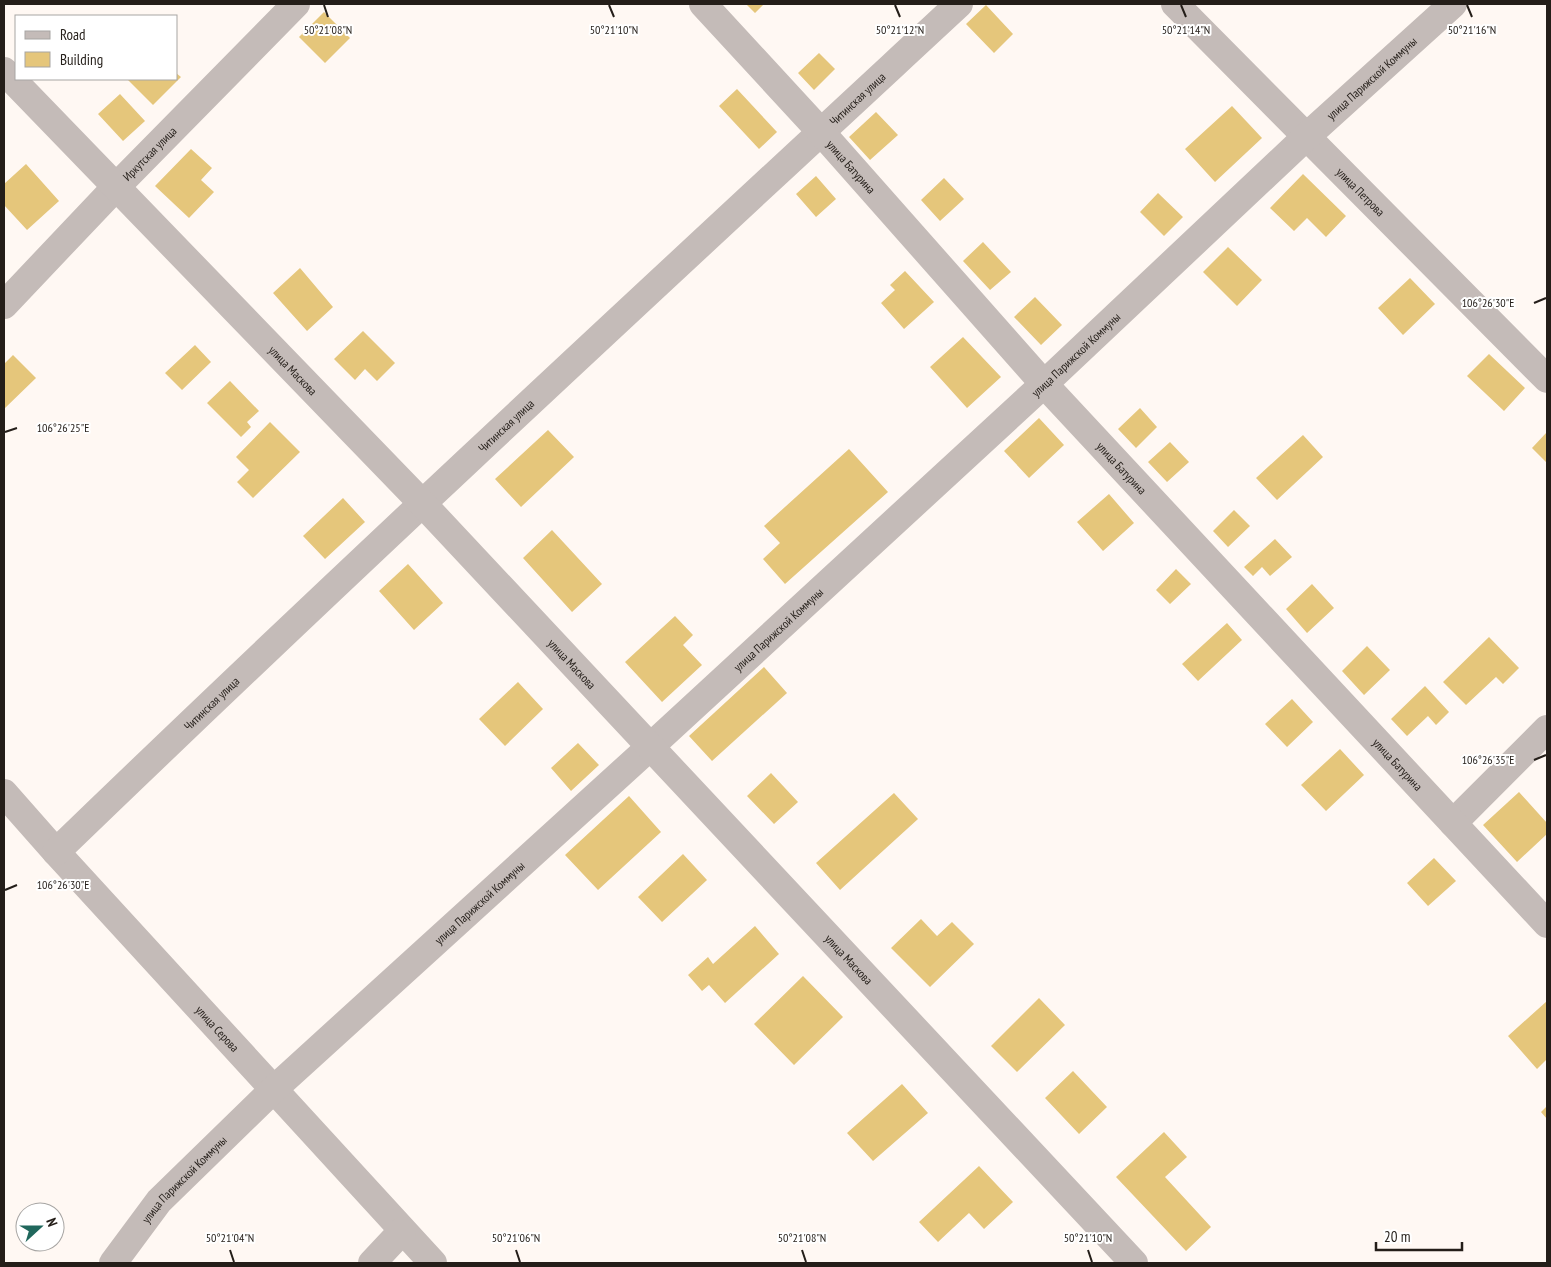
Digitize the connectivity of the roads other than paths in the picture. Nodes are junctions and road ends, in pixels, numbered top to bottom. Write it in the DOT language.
graph roads {
  1 [pos="296,4"];
  2 [pos="704,4"];
  3 [pos="959,4"];
  4 [pos="1175,4"];
  5 [pos="1452,4"];
  6 [pos="4,71"];
  7 [pos="821,132"];
  8 [pos="1306,137"];
  9 [pos="115,188"];
  10 [pos="4,305"];
  11 [pos="1547,379"];
  12 [pos="1044,384"];
  13 [pos="422,502"];
  14 [pos="1547,729"];
  15 [pos="650,747"];
  16 [pos="4,793"];
  17 [pos="1453,823"];
  18 [pos="56,852"];
  19 [pos="1547,924"];
  20 [pos="274,1089"];
  21 [pos="402,1231"];
  22 [pos="113,1263"];
  23 [pos="372,1263"];
  24 [pos="433,1263"];
  25 [pos="1134,1263"];
  1 -- 9 [label="street, Иркутская улица"];
  2 -- 7 [label="street, улица Батурина"];
  3 -- 7 [label="street, Читинская улица"];
  4 -- 8 [label="street, улица Петрова"];
  5 -- 8 [label="street, улица Парижской Коммуны"];
  6 -- 9 [label="street, улица Маскова"];
  7 -- 12 [label="street, улица Батурина"];
  7 -- 13 [label="street, Читинская улица"];
  8 -- 11 [label="street, улица Петрова"];
  8 -- 12 [label="street, улица Парижской Коммуны"];
  9 -- 10 [label="street, Иркутская улица"];
  9 -- 13 [label="street, улица Маскова"];
  12 -- 15 [label="street, улица Парижской Коммуны"];
  12 -- 17 [label="street, улица Батурина"];
  13 -- 15 [label="street, улица Маскова"];
  13 -- 18 [label="street, Читинская улица"];
  14 -- 17 [label="street"];
  15 -- 20 [label="street, улица Парижской Коммуны"];
  15 -- 25 [label="street, улица Маскова"];
  16 -- 18 [label="street, улица Серова"];
  17 -- 19 [label="street, улица Батурина"];
  18 -- 20 [label="street, улица Серова"];
  20 -- 21 [label="street, улица Серова"];
  20 -- 22 [label="street, улица Парижской Коммуны"];
  21 -- 23 [label="street"];
  21 -- 24 [label="street, улица Серова"];
}
